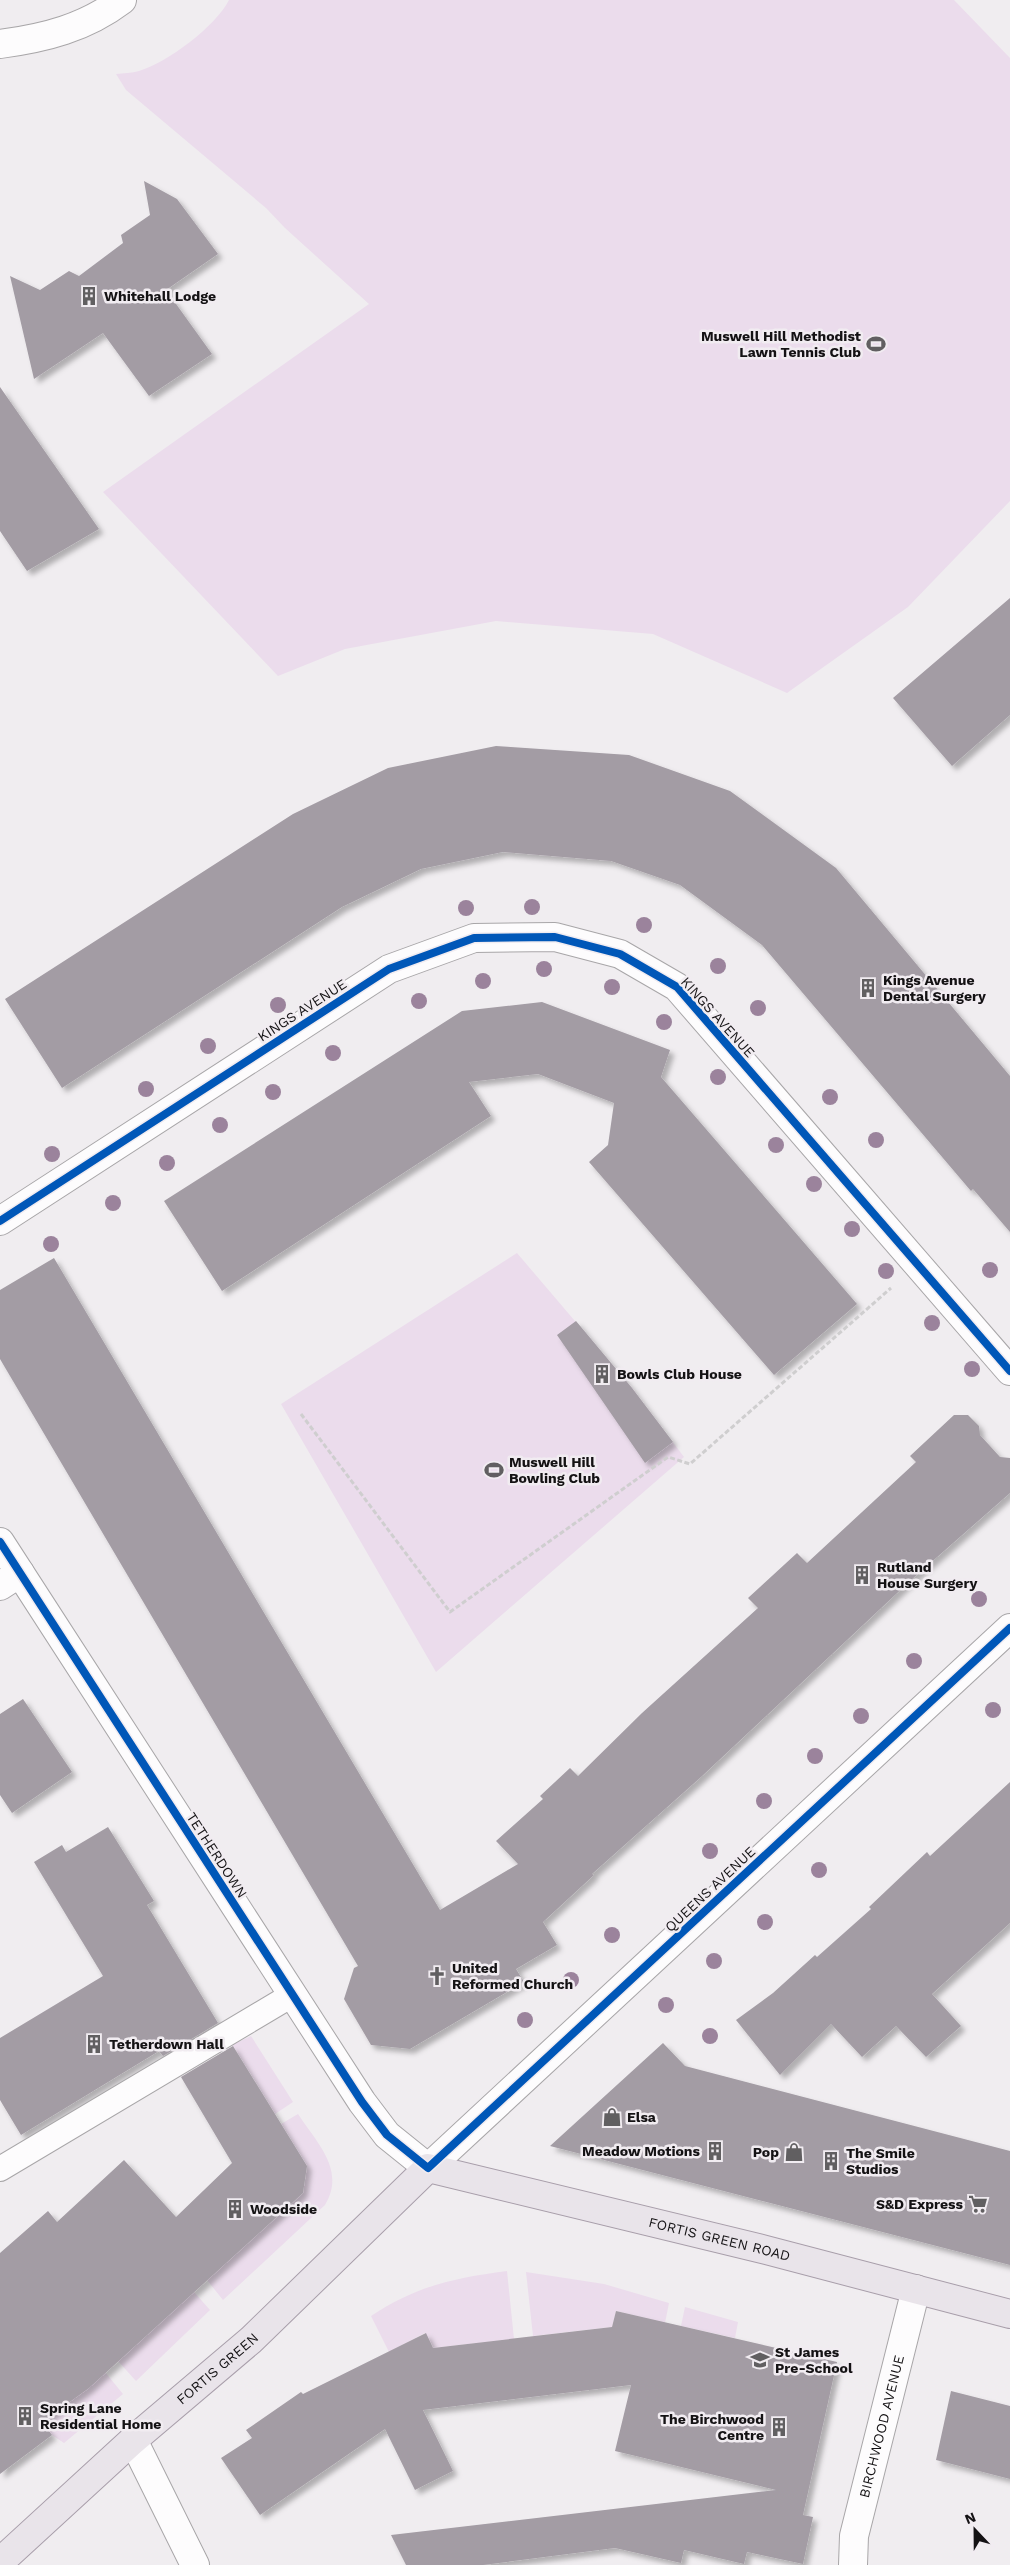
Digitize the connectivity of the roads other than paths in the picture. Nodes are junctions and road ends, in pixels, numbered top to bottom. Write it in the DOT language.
graph roads {
  1 [pos="122,0"];
  2 [pos="0,44"];
  3 [pos="0,1221"];
  4 [pos="1010,1371"];
  5 [pos="0,1542"];
  6 [pos="10,1580"];
  7 [pos="1010,1628"];
  8 [pos="292,1995"];
  9 [pos="428,2168"];
  10 [pos="0,2170"];
  11 [pos="916,2289"];
  12 [pos="1010,2314"];
  13 [pos="133,2440"];
  14 [pos="0,2562"];
  15 [pos="195,2565"];
  16 [pos="853,2565"];
  1 -- 2 [label="street"];
  3 -- 4 [label="street, KINGS AVENUE"];
  5 -- 6 [label="street, TETHERDOWN"];
  6 -- 8 [label="street, TETHERDOWN"];
  7 -- 9 [label="street, QUEENS AVENUE"];
  8 -- 9 [label="street, TETHERDOWN"];
  8 -- 10 [label="lane"];
  9 -- 11 [label="main road, FORTIS GREEN ROAD"];
  9 -- 13 [label="main road, FORTIS GREEN"];
  11 -- 12 [label="main road, FORTIS GREEN ROAD"];
  11 -- 16 [label="street, BIRCHWOOD AVENUE"];
  13 -- 14 [label="main road, FORTIS GREEN"];
  13 -- 15 [label="street"];
}
